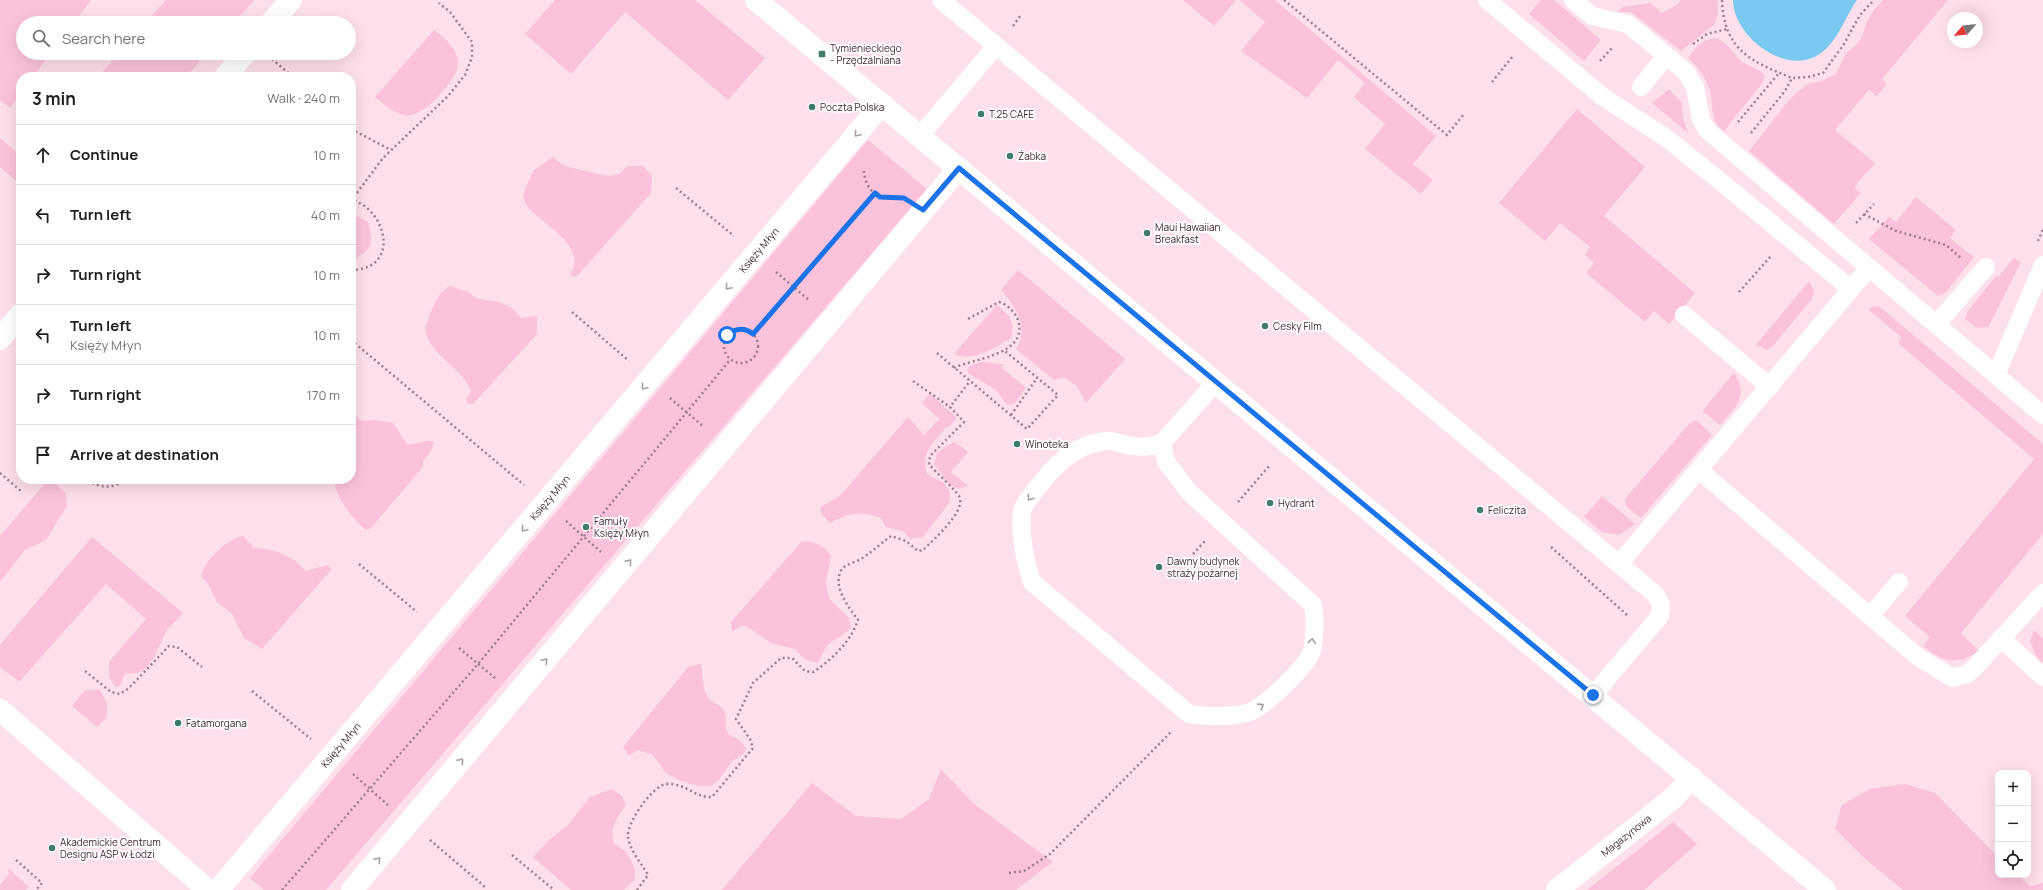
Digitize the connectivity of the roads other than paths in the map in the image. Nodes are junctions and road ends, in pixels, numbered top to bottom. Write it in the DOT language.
graph roads {
  1 [pos="291,0"];
  2 [pos="756,0"];
  3 [pos="941,0"];
  4 [pos="1487,0"];
  5 [pos="1573,0"];
  6 [pos="277,16"];
  7 [pos="996,46"];
  8 [pos="239,60"];
  9 [pos="1670,60"];
  10 [pos="229,72"];
  11 [pos="1641,87"];
  12 [pos="882,104"];
  13 [pos="920,136"];
  14 [pos="959,168"];
  15 [pos="2043,265"];
  16 [pos="1986,267"];
  17 [pos="1868,268"];
  18 [pos="1851,289"];
  19 [pos="1684,315"];
  20 [pos="16,320"];
  21 [pos="1936,325"];
  22 [pos="0,339"];
  23 [pos="1996,375"];
  24 [pos="1216,382"];
  25 [pos="1770,386"];
  26 [pos="2043,415"];
  27 [pos="1162,443"];
  28 [pos="1699,470"];
  29 [pos="1619,564"];
  30 [pos="1899,582"];
  31 [pos="2043,593"];
  32 [pos="1870,616"];
  33 [pos="2001,638"];
  34 [pos="2043,676"];
  35 [pos="1593,695"];
  36 [pos="0,710"];
  37 [pos="1692,778"];
  38 [pos="208,890"];
  39 [pos="218,890"];
  40 [pos="352,890"];
  41 [pos="1557,890"];
  42 [pos="1826,890"];
  1 -- 6 [label="street"];
  2 -- 12 [label="street"];
  3 -- 7 [label="lane"];
  4 -- 18 [label="lane"];
  5 -- 9 [label="lane"];
  7 -- 13 [label="lane"];
  7 -- 29 [label="lane"];
  8 -- 10 [label="street"];
  9 -- 11 [label="lane"];
  9 -- 17 [label="lane"];
  12 -- 13 [label="street"];
  12 -- 39 [label="street, Księży Młyn, one-way"];
  13 -- 14 [label="street"];
  14 -- 24 [label="street"];
  40 -- 14 [label="street, one-way"];
  15 -- 23 [label="lane"];
  16 -- 21 [label="lane"];
  17 -- 18 [label="lane"];
  17 -- 21 [label="lane"];
  18 -- 25 [label="lane"];
  19 -- 25 [label="lane"];
  20 -- 22 [label="street"];
  21 -- 23 [label="lane"];
  23 -- 26 [label="lane"];
  24 -- 27 [label="lane"];
  24 -- 35 [label="street"];
  25 -- 28 [label="lane"];
  27 -- 27 [label="lane, one-way"];
  28 -- 29 [label="lane"];
  28 -- 32 [label="lane"];
  29 -- 35 [label="lane"];
  30 -- 32 [label="lane"];
  31 -- 33 [label="lane"];
  32 -- 33 [label="lane"];
  33 -- 34 [label="lane"];
  35 -- 37 [label="street"];
  36 -- 38 [label="street"];
  37 -- 41 [label="street, Magazynowa"];
  37 -- 42 [label="street"];
}
